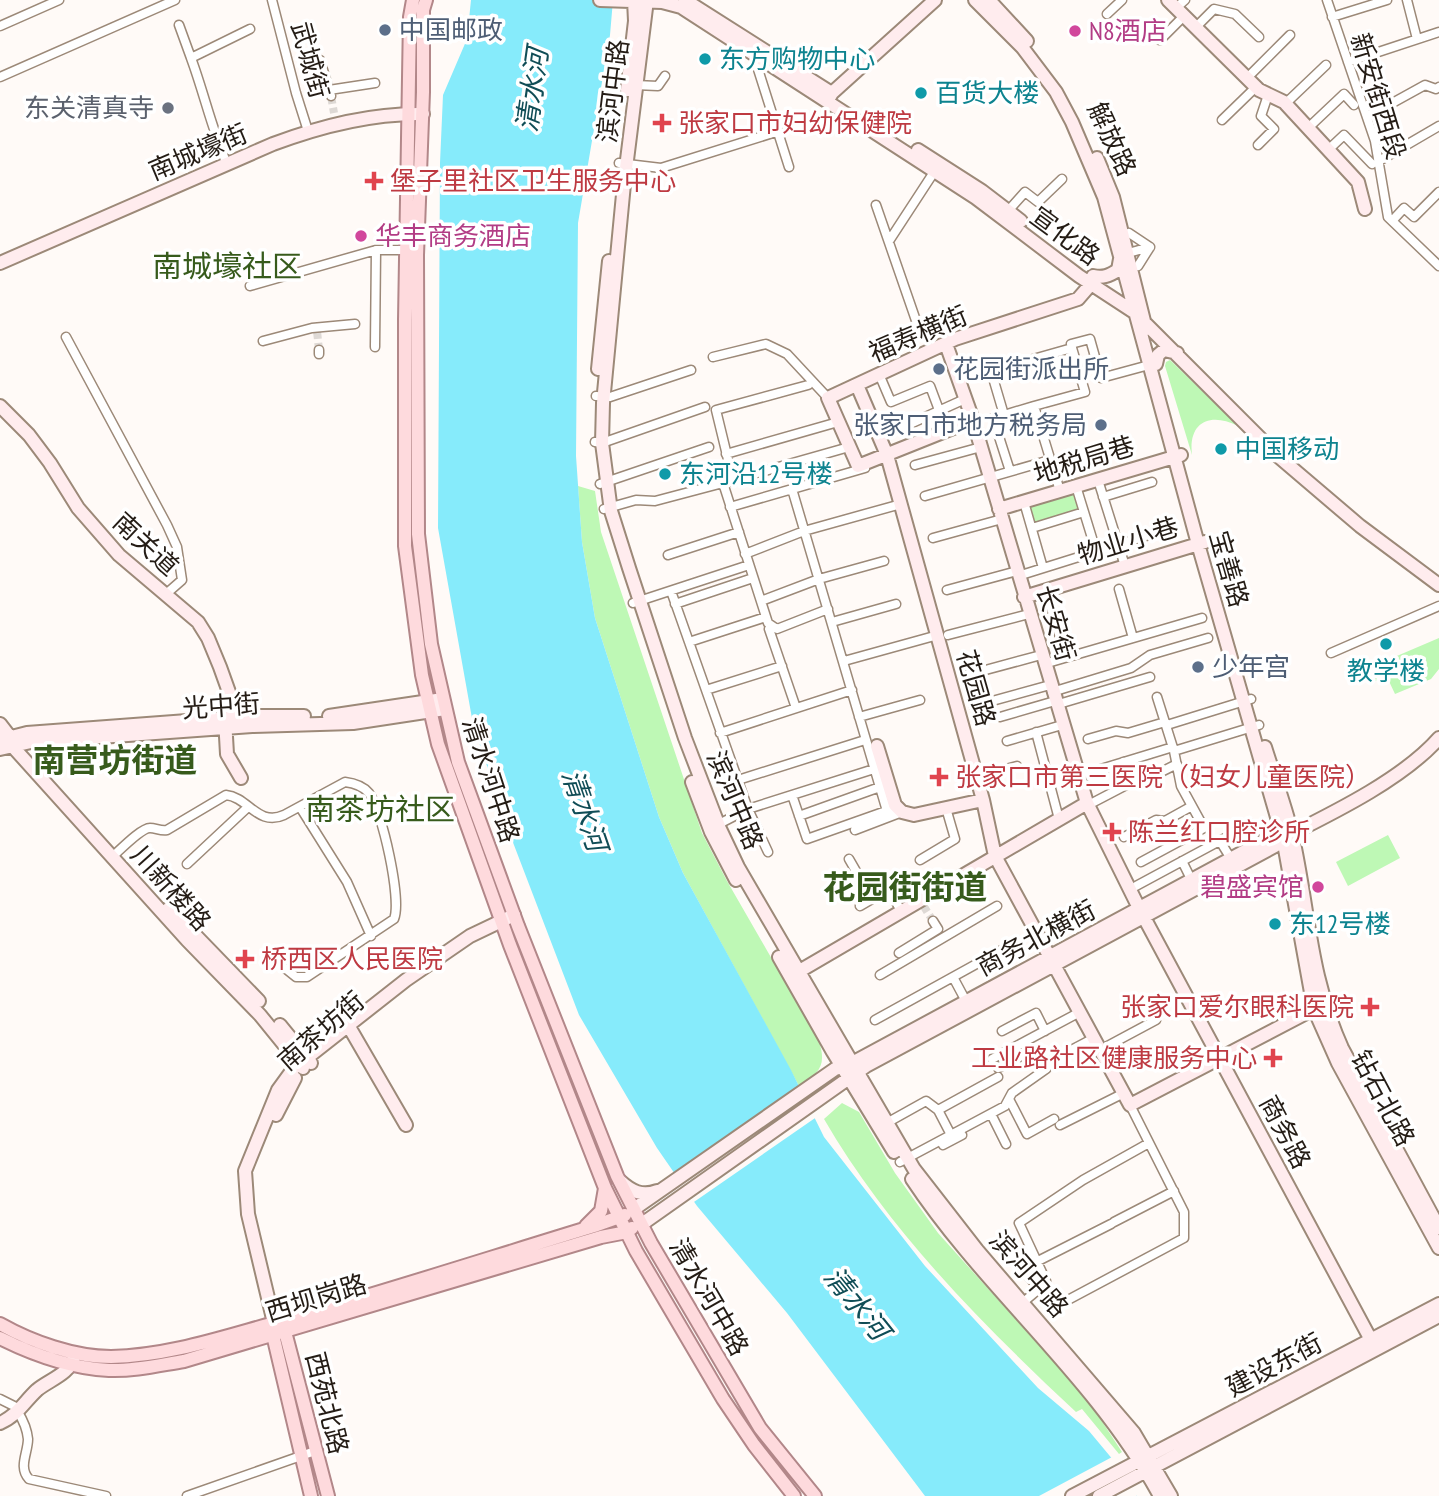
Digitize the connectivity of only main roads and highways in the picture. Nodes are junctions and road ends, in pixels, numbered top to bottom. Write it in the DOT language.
graph roads {
  1 [pos="413,0"];
  2 [pos="426,0"];
  3 [pos="600,0"];
  4 [pos="685,0"];
  5 [pos="935,0"];
  6 [pos="975,0"];
  7 [pos="989,0"];
  8 [pos="615,1"];
  9 [pos="634,1"];
  10 [pos="647,1"];
  11 [pos="1178,6"];
  12 [pos="764,55"];
  13 [pos="632,85"];
  14 [pos="830,97"];
  15 [pos="409,114"];
  16 [pos="423,114"];
  17 [pos="994,206"];
  18 [pos="1365,209"];
  19 [pos="1124,255"];
  20 [pos="0,262"];
  21 [pos="1092,280"];
  22 [pos="1138,311"];
  23 [pos="946,344"];
  24 [pos="1177,353"];
  25 [pos="1152,364"];
  26 [pos="857,385"];
  27 [pos="0,406"];
  28 [pos="973,420"];
  29 [pos="887,455"];
  30 [pos="1178,456"];
  31 [pos="1001,514"];
  32 [pos="1202,543"];
  33 [pos="1439,576"];
  34 [pos="1439,585"];
  35 [pos="1024,597"];
  36 [pos="444,704"];
  37 [pos="429,706"];
  38 [pos="231,723"];
  39 [pos="0,724"];
  40 [pos="1439,738"];
  41 [pos="9,741"];
  42 [pos="871,743"];
  43 [pos="241,778"];
  44 [pos="984,800"];
  45 [pos="1091,803"];
  46 [pos="1287,836"];
  47 [pos="995,856"];
  48 [pos="1141,912"];
  49 [pos="515,918"];
  50 [pos="502,923"];
  51 [pos="1052,960"];
  52 [pos="794,974"];
  53 [pos="1314,1009"];
  54 [pos="350,1028"];
  55 [pos="305,1063"];
  56 [pos="1211,1066"];
  57 [pos="850,1070"];
  58 [pos="406,1125"];
  59 [pos="619,1180"];
  60 [pos="668,1186"];
  61 [pos="605,1188"];
  62 [pos="657,1214"];
  63 [pos="630,1220"];
  64 [pos="1439,1228"];
  65 [pos="580,1230"];
  66 [pos="601,1237"];
  67 [pos="651,1243"];
  68 [pos="1439,1248"];
  69 [pos="636,1251"];
  70 [pos="1438,1310"];
  71 [pos="0,1324"];
  72 [pos="279,1327"];
  73 [pos="0,1338"];
  74 [pos="1371,1340"];
  75 [pos="73,1359"];
  76 [pos="0,1423"];
  77 [pos="1143,1466"];
  78 [pos="312,1496"];
  79 [pos="328,1496"];
  80 [pos="794,1496"];
  81 [pos="815,1496"];
  82 [pos="1072,1496"];
  83 [pos="1098,1496"];
  84 [pos="1160,1496"];
  85 [pos="1171,1496"];
  1 -- 15 [label="main road, 清水河中路"];
  2 -- 16 [label="main road, 清水河中路"];
  3 -- 8 [label="main road, 宣化路"];
  4 -- 12 [label="main road, 宣化路"];
  5 -- 14 [label="main road"];
  6 -- 19 [label="main road, 解放路"];
  7 -- 19 [label="main road, 解放路"];
  8 -- 9 [label="main road, 宣化路"];
  9 -- 10 [label="main road, 宣化路"];
  9 -- 13 [label="main road, 滨河中路"];
  10 -- 12 [label="main road, 宣化路"];
  10 -- 13 [label="main road, 滨河中路"];
  11 -- 18 [label="main road"];
  12 -- 14 [label="main road, 宣化路"];
  13 -- 52 [label="main road, 滨河中路"];
  14 -- 17 [label="main road, 宣化路"];
  15 -- 16 [label="main road, 南城壕街"];
  15 -- 20 [label="main road, 南城壕街"];
  15 -- 37 [label="main road, 清水河中路"];
  16 -- 36 [label="main road, 清水河中路"];
  17 -- 21 [label="main road, 宣化路"];
  17 -- 21 [label="main road, 宣化路"];
  19 -- 21 [label="main road, 福寿横街"];
  19 -- 22 [label="main road, 解放路"];
  21 -- 22 [label="main road, 宣化路"];
  21 -- 23 [label="main road, 福寿横街"];
  22 -- 24 [label="main road, 宣化路"];
  22 -- 25 [label="main road, 宝善路"];
  22 -- 33 [label="main road, 宣化路"];
  23 -- 26 [label="main road, 福寿横街"];
  23 -- 28 [label="main road, 长安街"];
  24 -- 25 [label="main road"];
  24 -- 34 [label="main road, 宣化路"];
  25 -- 30 [label="main road, 宝善路"];
  26 -- 29 [label="main road, 花园路"];
  26 -- 29 [label="main road, 福寿横街"];
  27 -- 38 [label="main road, 南关道"];
  28 -- 29 [label="main road"];
  28 -- 31 [label="main road, 长安街"];
  29 -- 44 [label="main road, 花园路"];
  30 -- 31 [label="main road, 地税局巷"];
  30 -- 32 [label="main road, 宝善路"];
  31 -- 35 [label="main road, 长安街"];
  32 -- 35 [label="main road, 物业小巷"];
  32 -- 46 [label="main road, 宝善路"];
  35 -- 45 [label="main road, 长安街"];
  36 -- 37 [label="main road, 光中街"];
  36 -- 49 [label="main road, 清水河中路"];
  37 -- 38 [label="main road, 光中街"];
  37 -- 50 [label="main road, 清水河中路"];
  38 -- 41 [label="main road, 光中街"];
  38 -- 43 [label="main road, 南关道"];
  39 -- 41 [label="main road, 川新楼路"];
  40 -- 46 [label="main road, 商务北横街"];
  41 -- 55 [label="main road, 川新楼路"];
  42 -- 44 [label="main road"];
  44 -- 47 [label="main road, 花园路"];
  45 -- 47 [label="main road"];
  45 -- 48 [label="main road, 长安街"];
  46 -- 48 [label="main road, 商务北横街"];
  46 -- 53 [label="main road, 钻石北路"];
  46 -- 64 [label="main road, 钻石北路"];
  47 -- 51 [label="main road, 花园路"];
  47 -- 52 [label="main road"];
  48 -- 51 [label="main road, 商务北横街"];
  48 -- 56 [label="main road, 商务路"];
  49 -- 50 [label="main road, 南茶坊街"];
  49 -- 59 [label="main road, 清水河中路"];
  50 -- 54 [label="main road, 南茶坊街"];
  50 -- 61 [label="main road, 清水河中路"];
  51 -- 56 [label="main road, 花园路"];
  51 -- 57 [label="main road, 商务北横街"];
  52 -- 57 [label="main road, 滨河中路"];
  53 -- 56 [label="main road"];
  53 -- 68 [label="main road, 钻石北路"];
  54 -- 55 [label="main road, 南茶坊街"];
  54 -- 58 [label="main road"];
  55 -- 72 [label="main road, 南茶坊街"];
  56 -- 74 [label="main road, 商务路"];
  57 -- 60 [label="main road, 商务北横街"];
  57 -- 62 [label="main road, 商务北横街"];
  57 -- 77 [label="main road, 滨河中路"];
  59 -- 60 [label="main road"];
  59 -- 63 [label="main road, 清水河中路"];
  60 -- 63 [label="main road"];
  61 -- 63 [label="main road, 清水河中路"];
  61 -- 65 [label="main road"];
  62 -- 63 [label="main road"];
  62 -- 67 [label="main road"];
  63 -- 65 [label="main road, 西坝岗路"];
  63 -- 66 [label="main road, 西坝岗路"];
  63 -- 67 [label="main road, 清水河中路"];
  63 -- 69 [label="main road, 清水河中路"];
  65 -- 72 [label="main road, 西坝岗路"];
  66 -- 69 [label="main road"];
  66 -- 72 [label="main road, 西坝岗路"];
  67 -- 81 [label="main road, 清水河中路"];
  69 -- 80 [label="main road, 清水河中路"];
  70 -- 74 [label="main road, 建设东街"];
  70 -- 77 [label="main road, 建设东街"];
  71 -- 75 [label="main road, 西坝岗路"];
  72 -- 75 [label="main road, 西坝岗路"];
  72 -- 78 [label="main road, 西苑北路"];
  72 -- 79 [label="main road, 西苑北路"];
  73 -- 75 [label="main road, 西坝岗路"];
  74 -- 77 [label="main road, 建设东街"];
  75 -- 76 [label="main road"];
  77 -- 82 [label="main road"];
  77 -- 83 [label="main road"];
  77 -- 84 [label="main road, 滨河中路"];
  77 -- 85 [label="main road, 滨河中路"];
}
